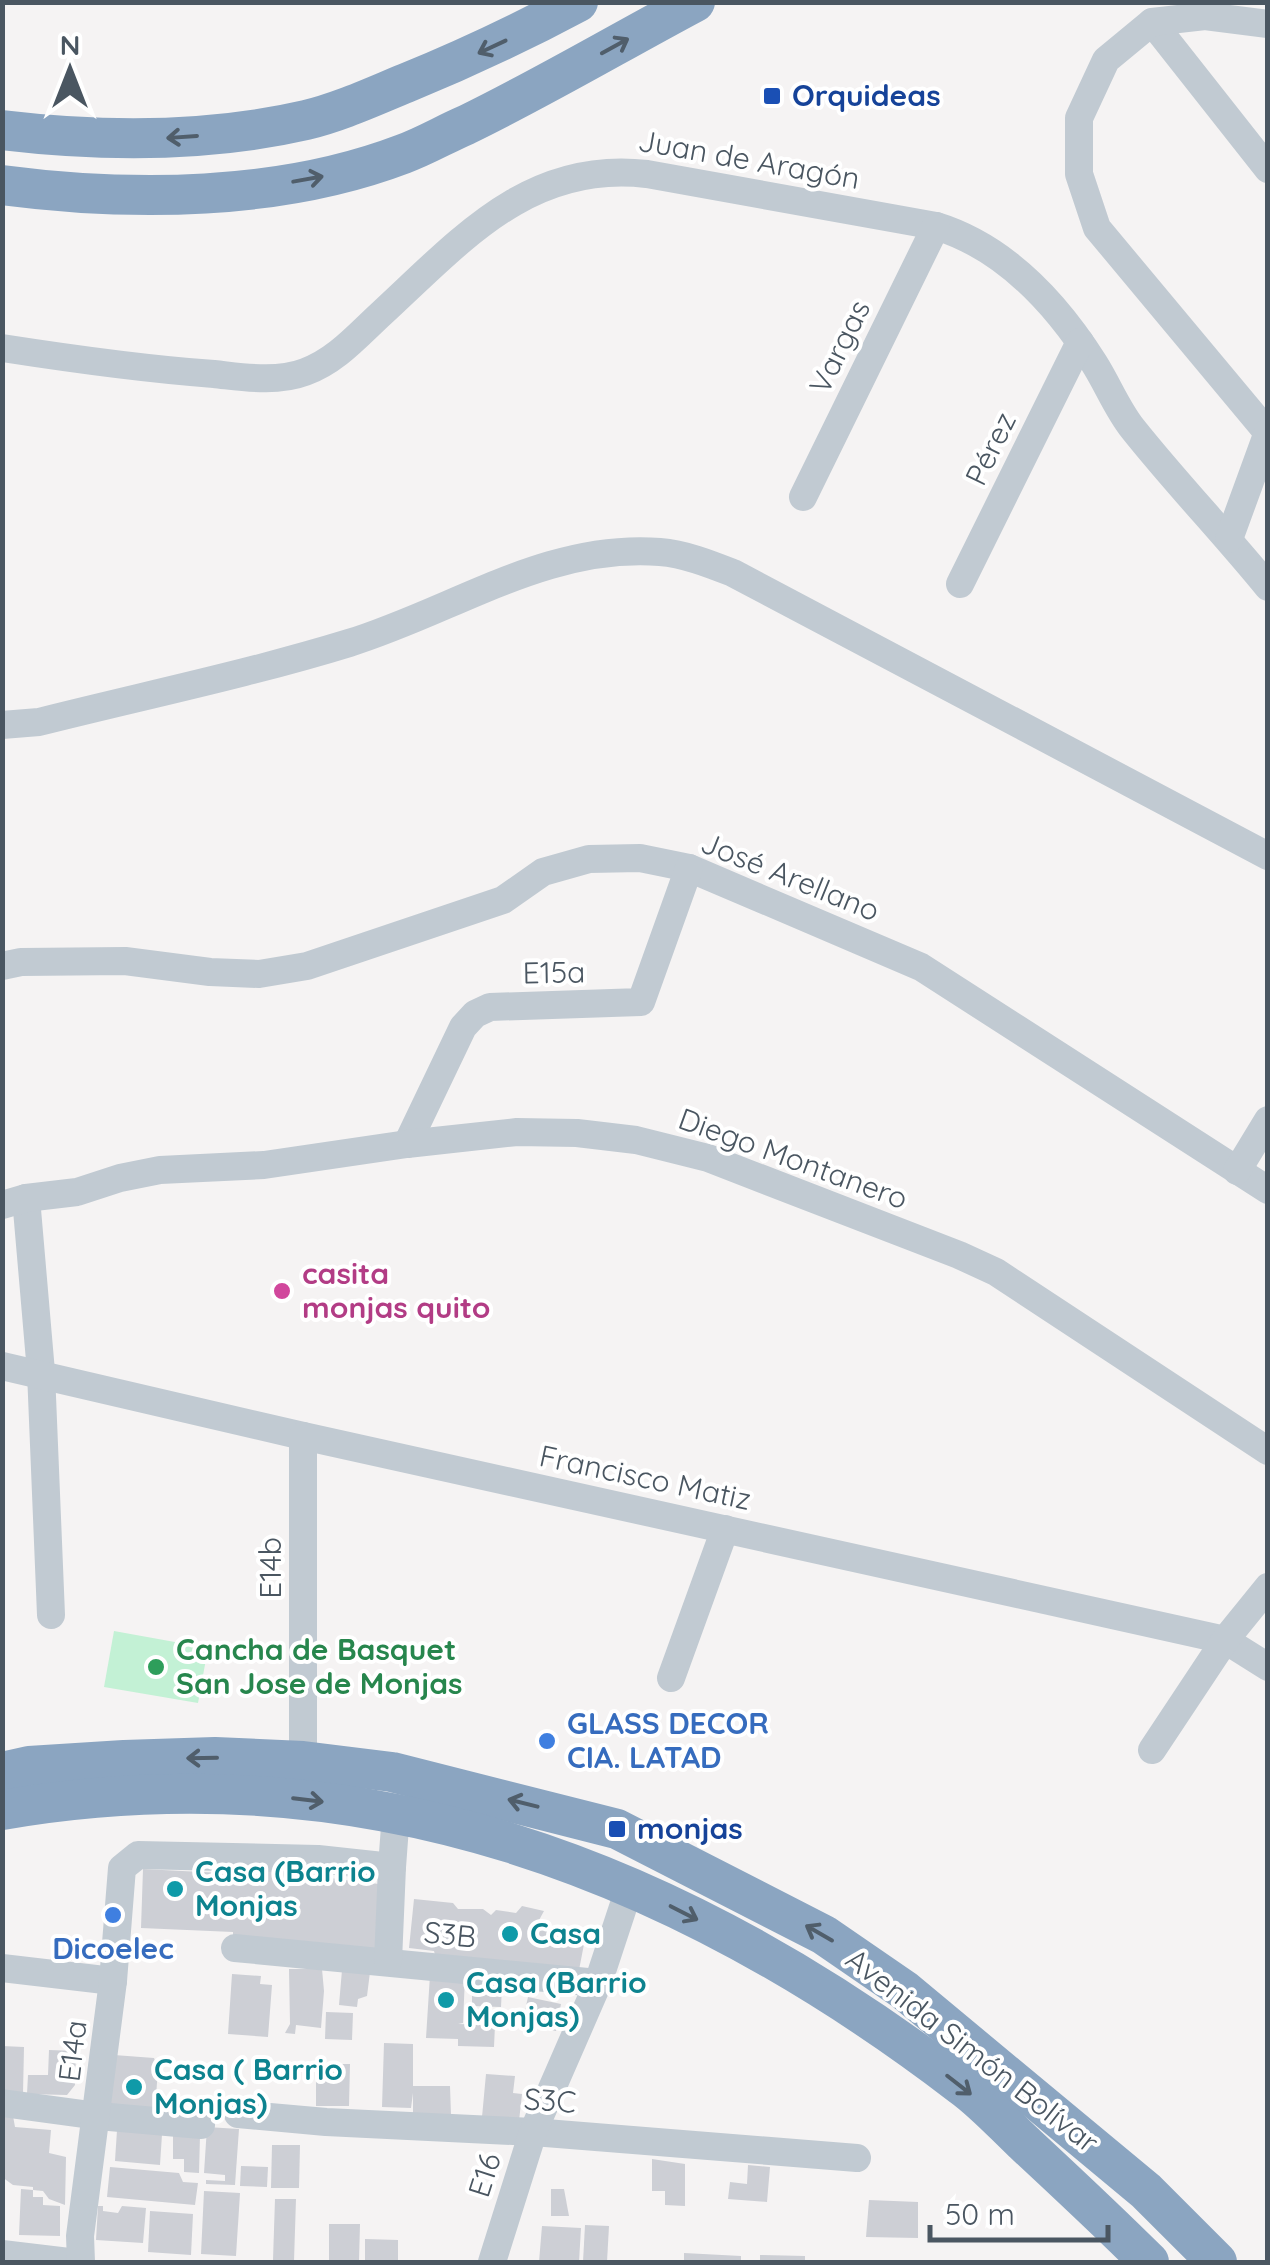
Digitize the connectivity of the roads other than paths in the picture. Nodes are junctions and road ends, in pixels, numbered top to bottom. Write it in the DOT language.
graph roads {
  1 [pos="578,2"];
  2 [pos="695,2"];
  3 [pos="1152,22"];
  4 [pos="1268,24"];
  5 [pos="2,130"];
  6 [pos="1268,169"];
  7 [pos="2,186"];
  8 [pos="936,226"];
  9 [pos="1080,342"];
  10 [pos="2,348"];
  11 [pos="1267,432"];
  12 [pos="803,497"];
  13 [pos="1229,540"];
  14 [pos="960,584"];
  15 [pos="1268,587"];
  16 [pos="2,725"];
  17 [pos="1268,856"];
  18 [pos="689,868"];
  19 [pos="2,966"];
  20 [pos="1268,1120"];
  21 [pos="407,1144"];
  22 [pos="1237,1171"];
  23 [pos="1268,1190"];
  24 [pos="14,1202"];
  25 [pos="2,1366"];
  26 [pos="41,1372"];
  27 [pos="304,1436"];
  28 [pos="1268,1451"];
  29 [pos="725,1529"];
  30 [pos="1268,1586"];
  31 [pos="51,1616"];
  32 [pos="1225,1640"];
  33 [pos="1268,1666"];
  34 [pos="671,1678"];
  35 [pos="1152,1750"];
  36 [pos="303,1761"];
  37 [pos="2,1772"];
  38 [pos="2,1810"];
  39 [pos="396,1812"];
  40 [pos="392,1867"];
  41 [pos="630,1886"];
  42 [pos="235,1948"];
  43 [pos="388,1961"];
  44 [pos="2,1968"];
  45 [pos="113,1981"];
  46 [pos="598,1983"];
  47 [pos="2,2103"];
  48 [pos="238,2114"];
  49 [pos="98,2116"];
  50 [pos="201,2126"];
  51 [pos="533,2132"];
  52 [pos="857,2158"];
  53 [pos="2,2254"];
  54 [pos="69,2262"];
  55 [pos="80,2262"];
  56 [pos="492,2262"];
  57 [pos="1149,2262"];
  58 [pos="1217,2262"];
  1 -- 5 [label="highway, one-way"];
  7 -- 2 [label="highway, one-way"];
  3 -- 4 [label="street"];
  3 -- 6 [label="street"];
  3 -- 11 [label="street"];
  8 -- 9 [label="street, Juan de Aragón"];
  8 -- 10 [label="street, Juan de Aragón"];
  8 -- 12 [label="street, Vargas"];
  9 -- 13 [label="street, Juan de Aragón"];
  9 -- 14 [label="street, Pérez"];
  11 -- 13 [label="street"];
  13 -- 15 [label="street, Juan de Aragón"];
  16 -- 17 [label="street"];
  18 -- 19 [label="street, José Arellano"];
  18 -- 21 [label="street, E15a"];
  18 -- 22 [label="street, José Arellano"];
  20 -- 22 [label="street"];
  21 -- 24 [label="street, Diego Montanero"];
  21 -- 28 [label="street, Diego Montanero"];
  22 -- 23 [label="street, José Arellano"];
  24 -- 26 [label="street"];
  25 -- 26 [label="street, Francisco Matiz"];
  26 -- 27 [label="street, Francisco Matiz"];
  26 -- 31 [label="street"];
  27 -- 29 [label="street, Francisco Matiz"];
  27 -- 36 [label="street, E14b"];
  29 -- 32 [label="street, Francisco Matiz"];
  29 -- 34 [label="street"];
  30 -- 32 [label="street"];
  32 -- 33 [label="street, Francisco Matiz"];
  32 -- 35 [label="street"];
  36 -- 37 [label="highway, Avenida Simón Bolívar, one-way"];
  58 -- 36 [label="highway, Avenida Simón Bolívar, one-way"];
  38 -- 39 [label="highway, Avenida Simón Bolívar, one-way"];
  39 -- 40 [label="street"];
  39 -- 41 [label="highway, Avenida Simón Bolívar"];
  40 -- 43 [label="street"];
  40 -- 45 [label="street, E14a"];
  41 -- 46 [label="street, E16"];
  41 -- 57 [label="highway, Avenida Simón Bolívar, one-way"];
  42 -- 43 [label="street, S3B"];
  43 -- 46 [label="street, S3B"];
  44 -- 45 [label="street"];
  45 -- 49 [label="street, E14a"];
  46 -- 51 [label="street, E16"];
  47 -- 49 [label="street"];
  48 -- 51 [label="street, S3C"];
  49 -- 50 [label="street"];
  49 -- 55 [label="street, E14a"];
  51 -- 52 [label="street, S3C"];
  51 -- 56 [label="street, E16"];
  53 -- 54 [label="street"];
}
